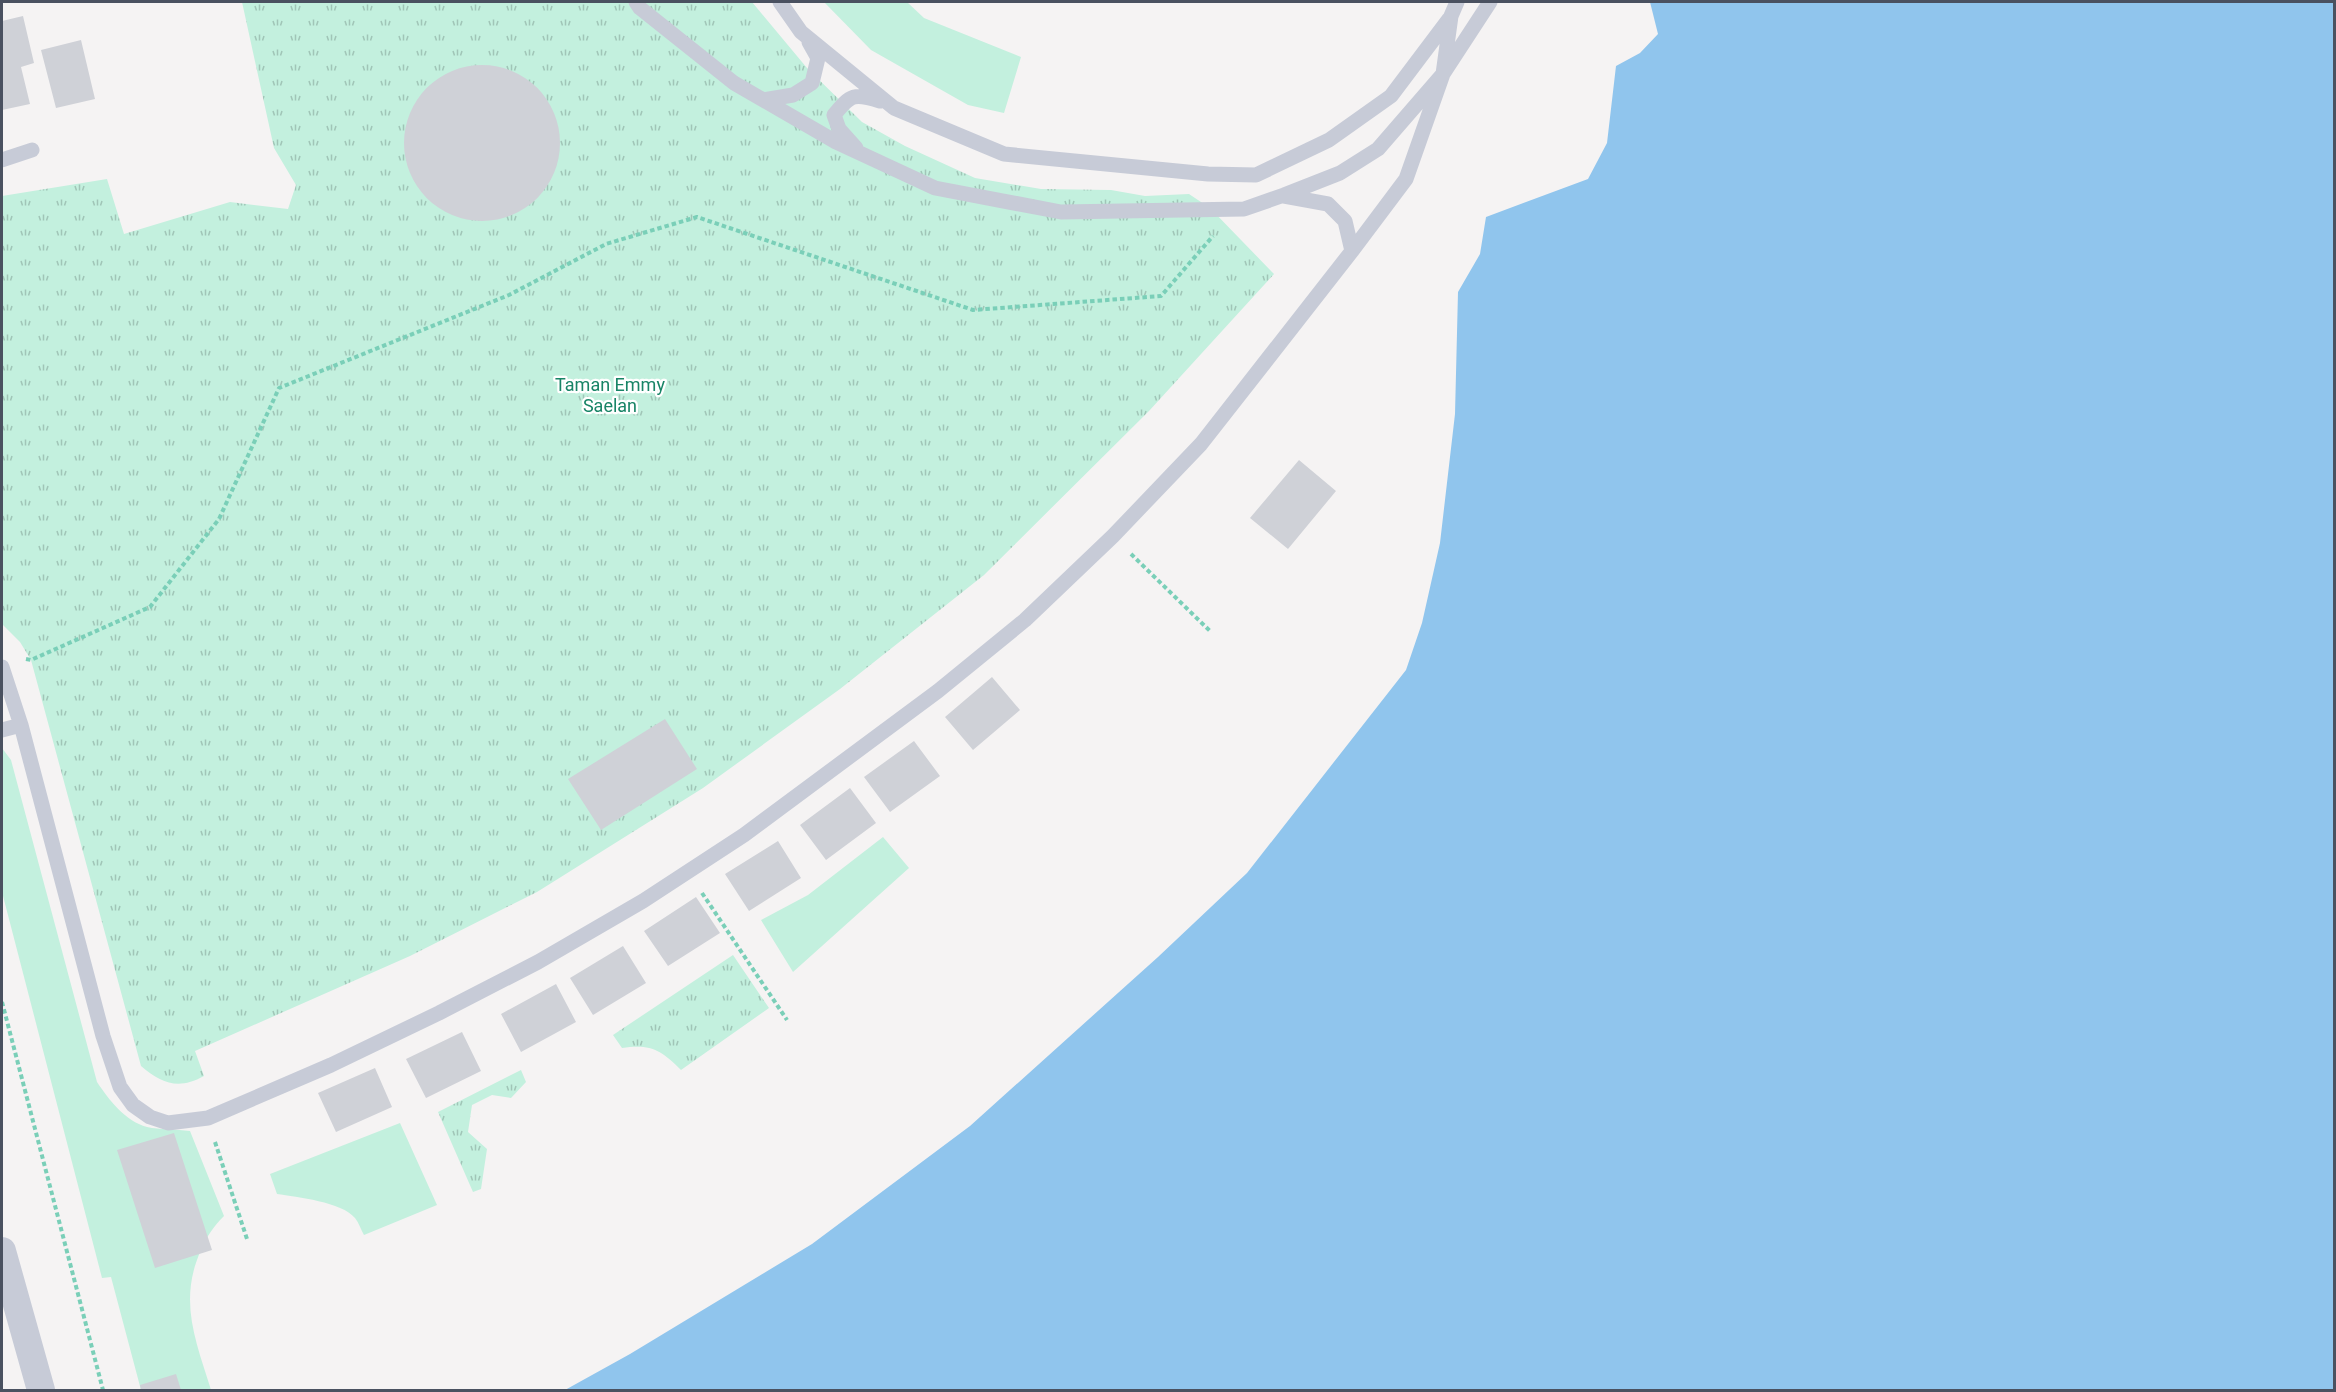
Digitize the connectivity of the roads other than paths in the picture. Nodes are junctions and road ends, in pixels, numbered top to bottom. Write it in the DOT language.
graph roads {
  1 [pos="636,2"];
  2 [pos="780,2"];
  3 [pos="1490,2"];
  4 [pos="1454,9"];
  5 [pos="806,36"];
  6 [pos="1443,74"];
  7 [pos="763,100"];
  8 [pos="888,103"];
  9 [pos="32,150"];
  10 [pos="860,153"];
  11 [pos="2,160"];
  12 [pos="1284,195"];
  13 [pos="1352,251"];
  14 [pos="2,667"];
  15 [pos="21,725"];
  16 [pos="2,730"];
  17 [pos="2,1251"];
  18 [pos="41,1390"];
  1 -- 7 [label="lane"];
  2 -- 5 [label="lane"];
  3 -- 6 [label="lane"];
  4 -- 6 [label="lane"];
  4 -- 8 [label="lane"];
  5 -- 7 [label="lane"];
  5 -- 8 [label="lane"];
  6 -- 12 [label="lane"];
  6 -- 13 [label="lane"];
  7 -- 10 [label="lane"];
  8 -- 10 [label="lane"];
  9 -- 11 [label="lane"];
  10 -- 12 [label="lane"];
  12 -- 13 [label="lane"];
  13 -- 15 [label="lane"];
  14 -- 15 [label="lane"];
  15 -- 16 [label="lane"];
  17 -- 18 [label="street"];
}
